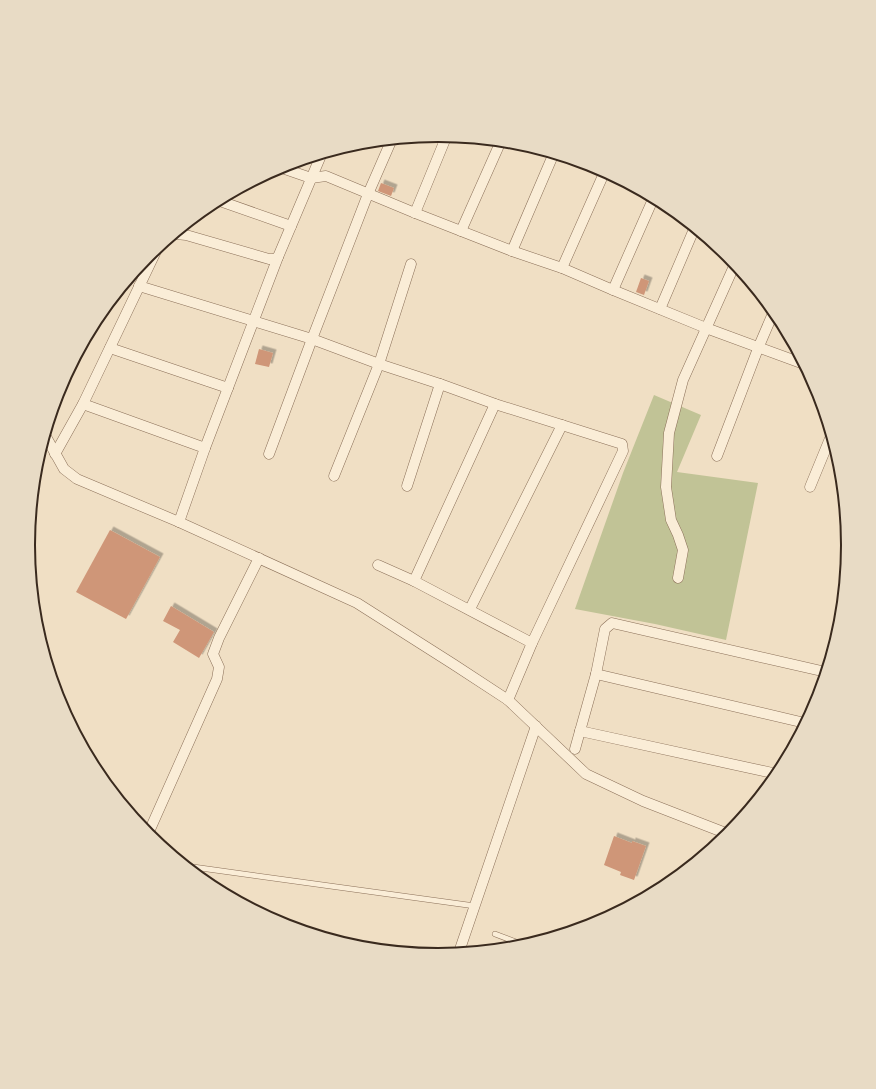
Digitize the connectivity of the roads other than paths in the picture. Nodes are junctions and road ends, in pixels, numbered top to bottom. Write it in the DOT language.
graph roads {
  1 [pos="444,142"];
  2 [pos="390,144"];
  3 [pos="499,146"];
  4 [pos="552,158"];
  5 [pos="319,160"];
  6 [pos="289,170"];
  7 [pos="602,176"];
  8 [pos="311,178"];
  9 [pos="368,194"];
  10 [pos="652,202"];
  11 [pos="224,203"];
  12 [pos="414,213"];
  13 [pos="291,226"];
  14 [pos="461,231"];
  15 [pos="693,233"];
  16 [pos="181,235"];
  17 [pos="512,251"];
  18 [pos="278,257"];
  19 [pos="150,263"];
  20 [pos="411,264"];
  21 [pos="562,268"];
  22 [pos="733,271"];
  23 [pos="139,286"];
  24 [pos="613,290"];
  25 [pos="660,309"];
  26 [pos="771,318"];
  27 [pos="253,321"];
  28 [pos="706,328"];
  29 [pos="312,339"];
  30 [pos="758,347"];
  31 [pos="110,348"];
  32 [pos="797,361"];
  33 [pos="379,364"];
  34 [pos="440,384"];
  35 [pos="228,388"];
  36 [pos="83,404"];
  37 [pos="495,404"];
  38 [pos="562,425"];
  39 [pos="49,442"];
  40 [pos="828,445"];
  41 [pos="205,448"];
  42 [pos="55,454"];
  43 [pos="269,454"];
  44 [pos="717,456"];
  45 [pos="334,476"];
  46 [pos="407,486"];
  47 [pos="810,487"];
  48 [pos="179,522"];
  49 [pos="259,558"];
  50 [pos="378,565"];
  51 [pos="678,578"];
  52 [pos="414,581"];
  53 [pos="470,609"];
  54 [pos="532,643"];
  55 [pos="821,671"];
  56 [pos="596,674"];
  57 [pos="508,700"];
  58 [pos="800,722"];
  59 [pos="536,726"];
  60 [pos="580,731"];
  61 [pos="575,749"];
  62 [pos="770,772"];
  63 [pos="151,827"];
  64 [pos="721,831"];
  65 [pos="200,869"];
  66 [pos="475,906"];
  67 [pos="495,934"];
  68 [pos="513,941"];
  69 [pos="461,947"];
  1 -- 12 [label="street"];
  2 -- 9 [label="street"];
  3 -- 14 [label="street"];
  4 -- 17 [label="street"];
  5 -- 8 [label="street"];
  6 -- 8 [label="street"];
  7 -- 21 [label="street"];
  8 -- 9 [label="street"];
  8 -- 13 [label="street"];
  9 -- 12 [label="street"];
  9 -- 29 [label="street"];
  10 -- 24 [label="street"];
  11 -- 13 [label="street"];
  12 -- 14 [label="street"];
  13 -- 18 [label="street"];
  14 -- 17 [label="street"];
  15 -- 25 [label="street"];
  16 -- 18 [label="street"];
  17 -- 21 [label="street"];
  18 -- 27 [label="street"];
  19 -- 23 [label="street"];
  20 -- 33 [label="street"];
  21 -- 24 [label="street"];
  22 -- 28 [label="street"];
  23 -- 27 [label="street"];
  23 -- 31 [label="street"];
  24 -- 25 [label="street"];
  25 -- 28 [label="street"];
  26 -- 30 [label="street"];
  27 -- 29 [label="street"];
  27 -- 35 [label="street"];
  28 -- 30 [label="street"];
  28 -- 51 [label="street"];
  29 -- 33 [label="street"];
  29 -- 43 [label="street"];
  30 -- 32 [label="street"];
  30 -- 44 [label="street"];
  31 -- 35 [label="street"];
  31 -- 36 [label="street"];
  33 -- 34 [label="street"];
  33 -- 45 [label="street"];
  34 -- 37 [label="street"];
  34 -- 46 [label="street"];
  35 -- 41 [label="street"];
  36 -- 41 [label="street"];
  36 -- 42 [label="street"];
  37 -- 38 [label="street"];
  37 -- 52 [label="street"];
  38 -- 53 [label="street"];
  38 -- 54 [label="street"];
  39 -- 42 [label="street"];
  40 -- 47 [label="street"];
  41 -- 48 [label="street"];
  42 -- 48 [label="street"];
  48 -- 49 [label="street"];
  49 -- 57 [label="street"];
  49 -- 63 [label="street"];
  50 -- 52 [label="street"];
  52 -- 53 [label="street"];
  53 -- 54 [label="street"];
  54 -- 57 [label="street"];
  55 -- 56 [label="street"];
  56 -- 58 [label="street"];
  56 -- 60 [label="street"];
  57 -- 59 [label="street"];
  59 -- 64 [label="street"];
  59 -- 66 [label="street"];
  60 -- 61 [label="street"];
  60 -- 62 [label="street"];
  65 -- 66 [label="lane"];
  66 -- 69 [label="street"];
  67 -- 68 [label="lane"];
}
